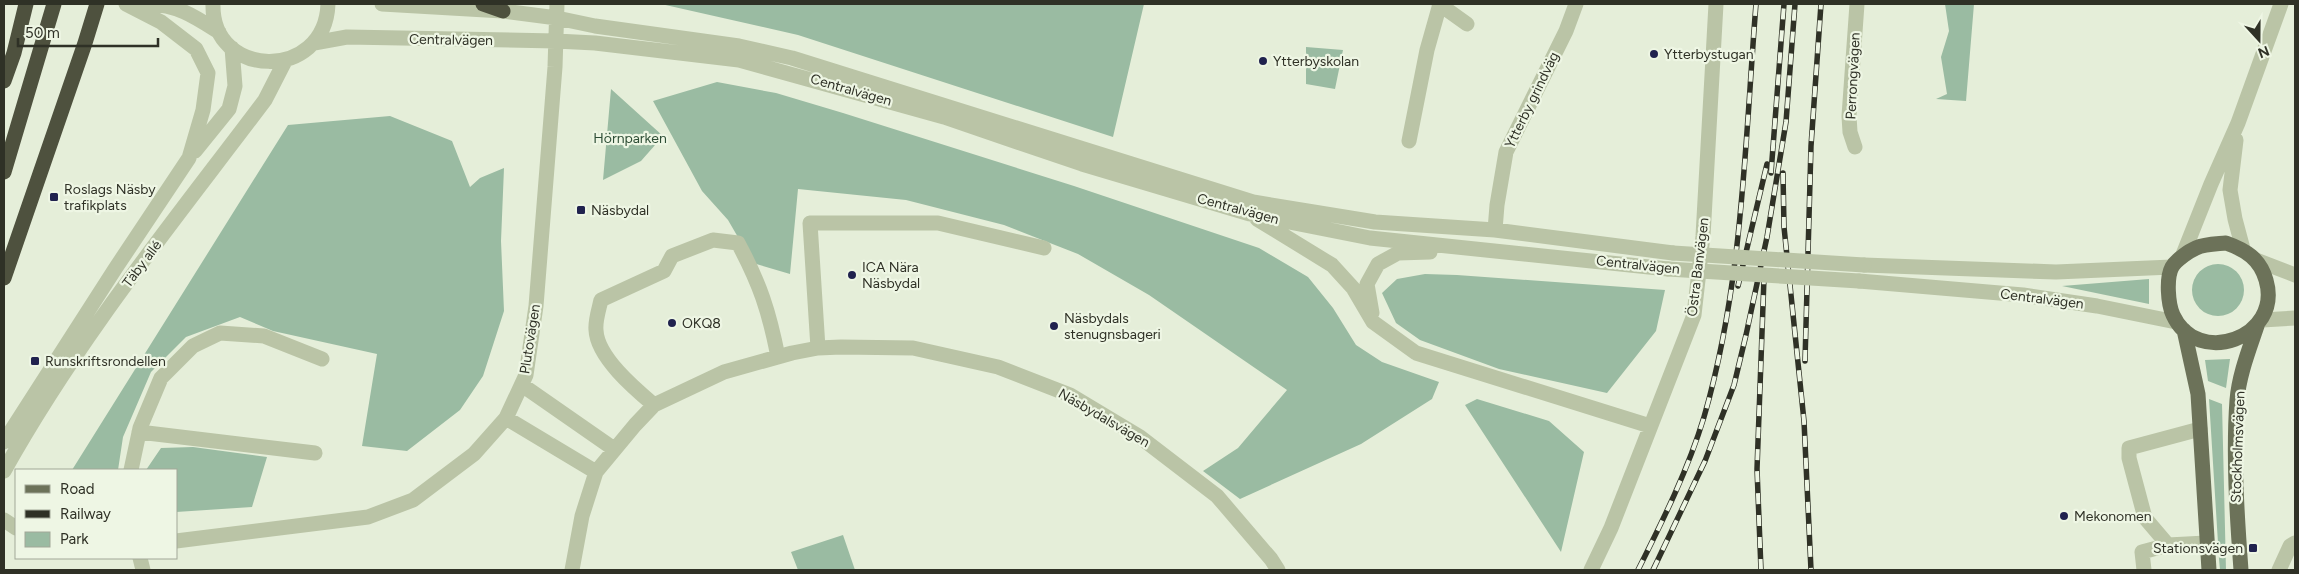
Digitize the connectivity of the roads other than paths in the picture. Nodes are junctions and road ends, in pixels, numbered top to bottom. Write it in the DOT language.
graph roads {
  1 [pos="26,4"];
  2 [pos="54,4"];
  3 [pos="97,4"];
  4 [pos="126,4"];
  5 [pos="148,4"];
  6 [pos="214,4"];
  7 [pos="328,4"];
  8 [pos="382,4"];
  9 [pos="483,4"];
  10 [pos="1439,4"];
  11 [pos="1576,4"];
  12 [pos="1716,4"];
  13 [pos="1857,4"];
  14 [pos="2281,4"];
  15 [pos="503,11"];
  16 [pos="557,11"];
  17 [pos="1467,24"];
  18 [pos="219,32"];
  19 [pos="556,41"];
  20 [pos="314,43"];
  21 [pos="232,48"];
  22 [pos="285,61"];
  23 [pos="4,81"];
  24 [pos="2238,123"];
  25 [pos="1410,141"];
  26 [pos="1855,146"];
  27 [pos="190,158"];
  28 [pos="4,172"];
  29 [pos="1250,214"];
  30 [pos="1495,230"];
  31 [pos="1044,248"];
  32 [pos="1487,249"];
  33 [pos="2243,249"];
  34 [pos="2256,260"];
  35 [pos="2177,262"];
  36 [pos="2295,275"];
  37 [pos="4,278"];
  38 [pos="2295,318"];
  39 [pos="1373,322"];
  40 [pos="2259,323"];
  41 [pos="2180,326"];
  42 [pos="818,348"];
  43 [pos="778,357"];
  44 [pos="322,359"];
  45 [pos="522,384"];
  46 [pos="654,405"];
  47 [pos="506,418"];
  48 [pos="1650,426"];
  49 [pos="2200,428"];
  50 [pos="139,432"];
  51 [pos="4,442"];
  52 [pos="614,449"];
  53 [pos="315,453"];
  54 [pos="131,469"];
  55 [pos="4,471"];
  56 [pos="596,472"];
  57 [pos="4,520"];
  58 [pos="15,527"];
  59 [pos="178,541"];
  60 [pos="2295,542"];
  61 [pos="2206,543"];
  62 [pos="2168,545"];
  63 [pos="572,570"];
  64 [pos="1278,570"];
  65 [pos="1591,570"];
  66 [pos="2144,570"];
  67 [pos="2209,570"];
  68 [pos="2241,570"];
  69 [pos="2279,570"];
  1 -- 23 [label="highway"];
  2 -- 28 [label="highway"];
  3 -- 37 [label="highway"];
  4 -- 27 [label="street, Täby allé"];
  5 -- 18 [label="street, Centralvägen"];
  6 -- 18 [label="street, Centralvägen"];
  7 -- 20 [label="street, Centralvägen"];
  8 -- 15 [label="street, Centralvägen"];
  9 -- 15 [label="highway"];
  10 -- 17 [label="street"];
  10 -- 25 [label="street"];
  11 -- 30 [label="street, Ytterby grindväg"];
  12 -- 48 [label="street, Östra Banvägen"];
  13 -- 26 [label="street, Perrongvägen"];
  14 -- 24 [label="street"];
  15 -- 16 [label="street, Centralvägen"];
  16 -- 19 [label="street, Plutovägen"];
  16 -- 30 [label="street, Centralvägen"];
  18 -- 21 [label="street, Centralvägen"];
  19 -- 20 [label="street, Centralvägen"];
  19 -- 29 [label="street, Centralvägen"];
  19 -- 45 [label="street, Plutovägen"];
  20 -- 22 [label="street, Centralvägen"];
  21 -- 22 [label="street, Centralvägen"];
  21 -- 27 [label="street, Täby allé"];
  22 -- 55 [label="street, Täby allé"];
  24 -- 33 [label="street"];
  24 -- 35 [label="street"];
  27 -- 51 [label="street, Täby allé"];
  29 -- 32 [label="street, Centralvägen"];
  29 -- 39 [label="street"];
  30 -- 35 [label="street, Centralvägen, bridge"];
  31 -- 42 [label="street"];
  32 -- 39 [label="street"];
  32 -- 41 [label="street, Centralvägen, bridge"];
  33 -- 34 [label="main road"];
  33 -- 35 [label="main road"];
  34 -- 36 [label="street"];
  34 -- 40 [label="main road"];
  35 -- 41 [label="main road"];
  38 -- 40 [label="street"];
  39 -- 48 [label="street"];
  40 -- 41 [label="main road"];
  40 -- 68 [label="main road, Stockholmsvägen"];
  41 -- 49 [label="main road"];
  42 -- 43 [label="street, Näsbydalsvägen"];
  42 -- 64 [label="street, Näsbydalsvägen"];
  43 -- 46 [label="street, Näsbydalsvägen"];
  43 -- 46 [label="street"];
  44 -- 50 [label="street"];
  45 -- 47 [label="street, Plutovägen"];
  45 -- 52 [label="street"];
  46 -- 52 [label="street, Näsbydalsvägen"];
  47 -- 56 [label="street"];
  47 -- 59 [label="street, Plutovägen"];
  48 -- 65 [label="street, Östra Banvägen"];
  49 -- 61 [label="main road"];
  49 -- 62 [label="street"];
  50 -- 53 [label="street"];
  50 -- 54 [label="street"];
  52 -- 56 [label="street, Näsbydalsvägen"];
  56 -- 63 [label="street, Näsbydalsvägen"];
  57 -- 58 [label="street"];
  60 -- 69 [label="street"];
  61 -- 62 [label="street"];
  61 -- 67 [label="main road"];
  62 -- 66 [label="street"];
}
